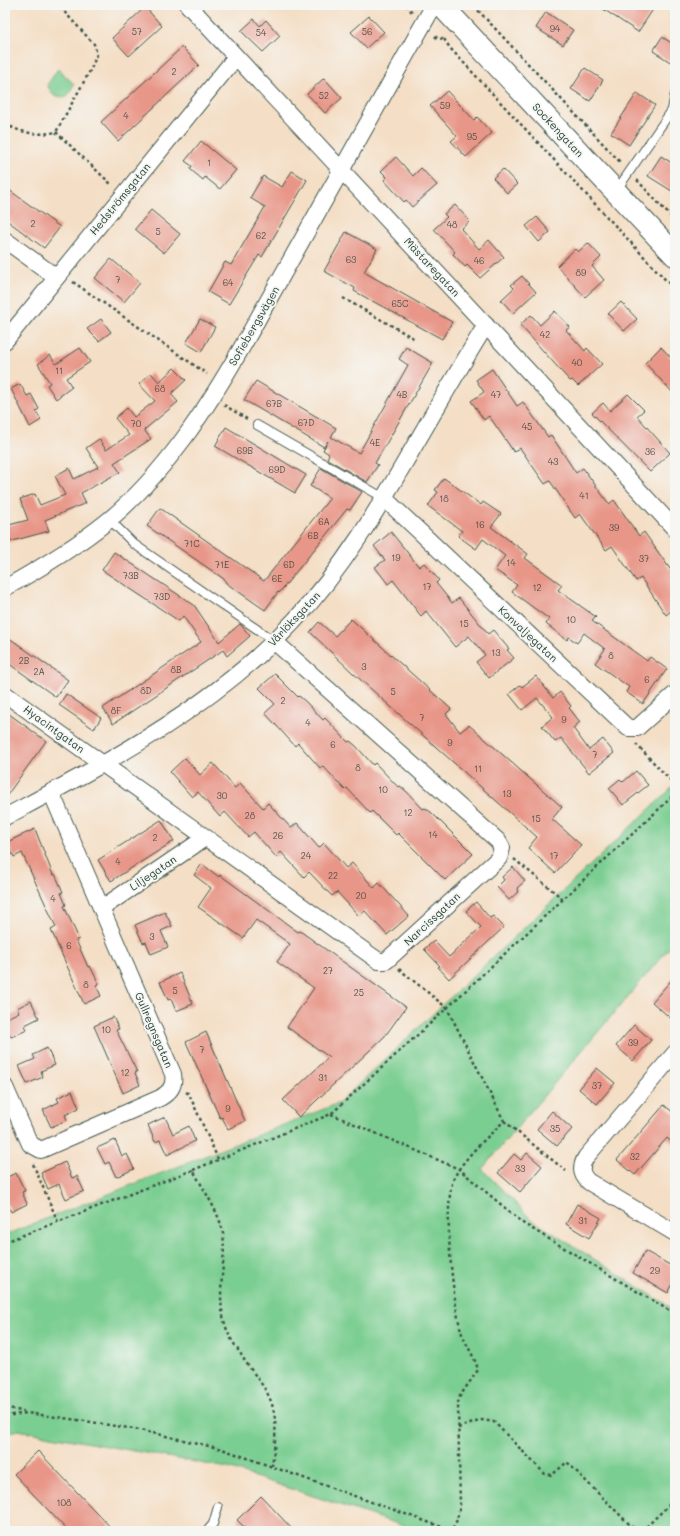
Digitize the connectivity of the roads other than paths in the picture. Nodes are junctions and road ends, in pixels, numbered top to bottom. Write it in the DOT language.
graph roads {
  1 [pos="188,5"];
  2 [pos="434,5"];
  3 [pos="441,5"];
  4 [pos="236,57"];
  5 [pos="675,94"];
  6 [pos="342,170"];
  7 [pos="615,192"];
  8 [pos="5,240"];
  9 [pos="675,255"];
  10 [pos="56,277"];
  11 [pos="486,325"];
  12 [pos="5,341"];
  13 [pos="257,425"];
  14 [pos="384,498"];
  15 [pos="110,520"];
  16 [pos="675,529"];
  17 [pos="5,588"];
  18 [pos="274,641"];
  19 [pos="5,694"];
  20 [pos="675,694"];
  21 [pos="102,765"];
  22 [pos="51,792"];
  23 [pos="5,817"];
  24 [pos="205,838"];
  25 [pos="102,908"];
  26 [pos="675,1054"];
  27 [pos="5,1087"];
  28 [pos="675,1233"];
  29 [pos="218,1508"];
  30 [pos="207,1531"];
  1 -- 4 [label="street, Mästaregatan"];
  2 -- 6 [label="street, Sofiebergsvägen"];
  3 -- 7 [label="street, Sockengatan"];
  4 -- 6 [label="street, Mästaregatan"];
  4 -- 10 [label="street, Hedströmsgatan"];
  5 -- 7 [label="lane"];
  6 -- 11 [label="street, Mästaregatan"];
  6 -- 15 [label="street, Sofiebergsvägen"];
  7 -- 9 [label="street, Sockengatan"];
  8 -- 10 [label="street"];
  10 -- 12 [label="street, Hedströmsgatan"];
  11 -- 14 [label="street, Vårlöksgatan"];
  11 -- 16 [label="street, Mästaregatan"];
  13 -- 14 [label="lane"];
  14 -- 18 [label="street, Vårlöksgatan"];
  14 -- 20 [label="street, Konvaljegatan"];
  15 -- 17 [label="street, Sofiebergsvägen"];
  15 -- 18 [label="lane"];
  18 -- 21 [label="street, Vårlöksgatan"];
  18 -- 24 [label="street, Narcissgatan"];
  19 -- 21 [label="street, Hyacintgatan"];
  21 -- 22 [label="street, Vårlöksgatan"];
  21 -- 24 [label="street"];
  22 -- 23 [label="street, Vårlöksgatan"];
  22 -- 25 [label="street, Gullregnsgatan"];
  24 -- 25 [label="street, Liljegatan"];
  25 -- 27 [label="street, Gullregnsgatan"];
  26 -- 28 [label="street"];
  29 -- 30 [label="lane"];
}
